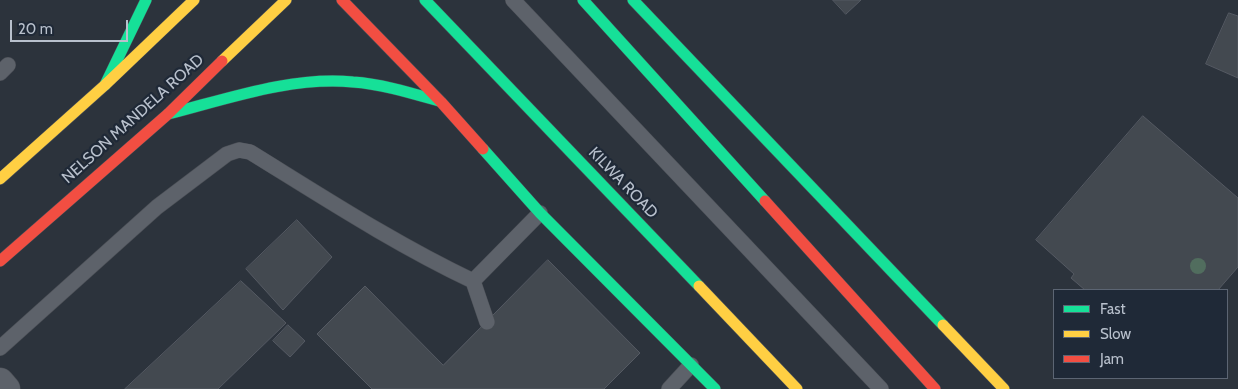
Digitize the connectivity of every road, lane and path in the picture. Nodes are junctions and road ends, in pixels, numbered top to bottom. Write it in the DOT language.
graph roads {
  1 [pos="146,0"];
  2 [pos="194,0"];
  3 [pos="286,0"];
  4 [pos="342,0"];
  5 [pos="425,0"];
  6 [pos="513,0"];
  7 [pos="583,0"];
  8 [pos="633,0"];
  9 [pos="105,85"];
  10 [pos="440,102"];
  11 [pos="168,114"];
  12 [pos="0,179"];
  13 [pos="540,213"];
  14 [pos="0,261"];
  15 [pos="473,281"];
  16 [pos="487,322"];
  17 [pos="0,348"];
  18 [pos="691,365"];
  19 [pos="0,382"];
  20 [pos="6,389"];
  21 [pos="669,389"];
  22 [pos="715,389"];
  23 [pos="797,389"];
  24 [pos="881,389"];
  25 [pos="935,389"];
  26 [pos="1004,389"];
  1 -- 9 [label="main road"];
  2 -- 9 [label="main road"];
  3 -- 11 [label="main road, NELSON MANDELA ROAD"];
  4 -- 10 [label="main road"];
  5 -- 23 [label="main road, KILWA ROAD"];
  6 -- 24 [label="lane"];
  7 -- 25 [label="main road"];
  8 -- 26 [label="main road"];
  9 -- 12 [label="main road"];
  10 -- 11 [label="main road"];
  10 -- 13 [label="main road"];
  11 -- 14 [label="main road, NELSON MANDELA ROAD"];
  13 -- 15 [label="lane"];
  13 -- 18 [label="main road"];
  15 -- 16 [label="lane"];
  15 -- 17 [label="lane"];
  18 -- 21 [label="lane"];
  18 -- 22 [label="main road"];
  19 -- 20 [label="street"];
}
